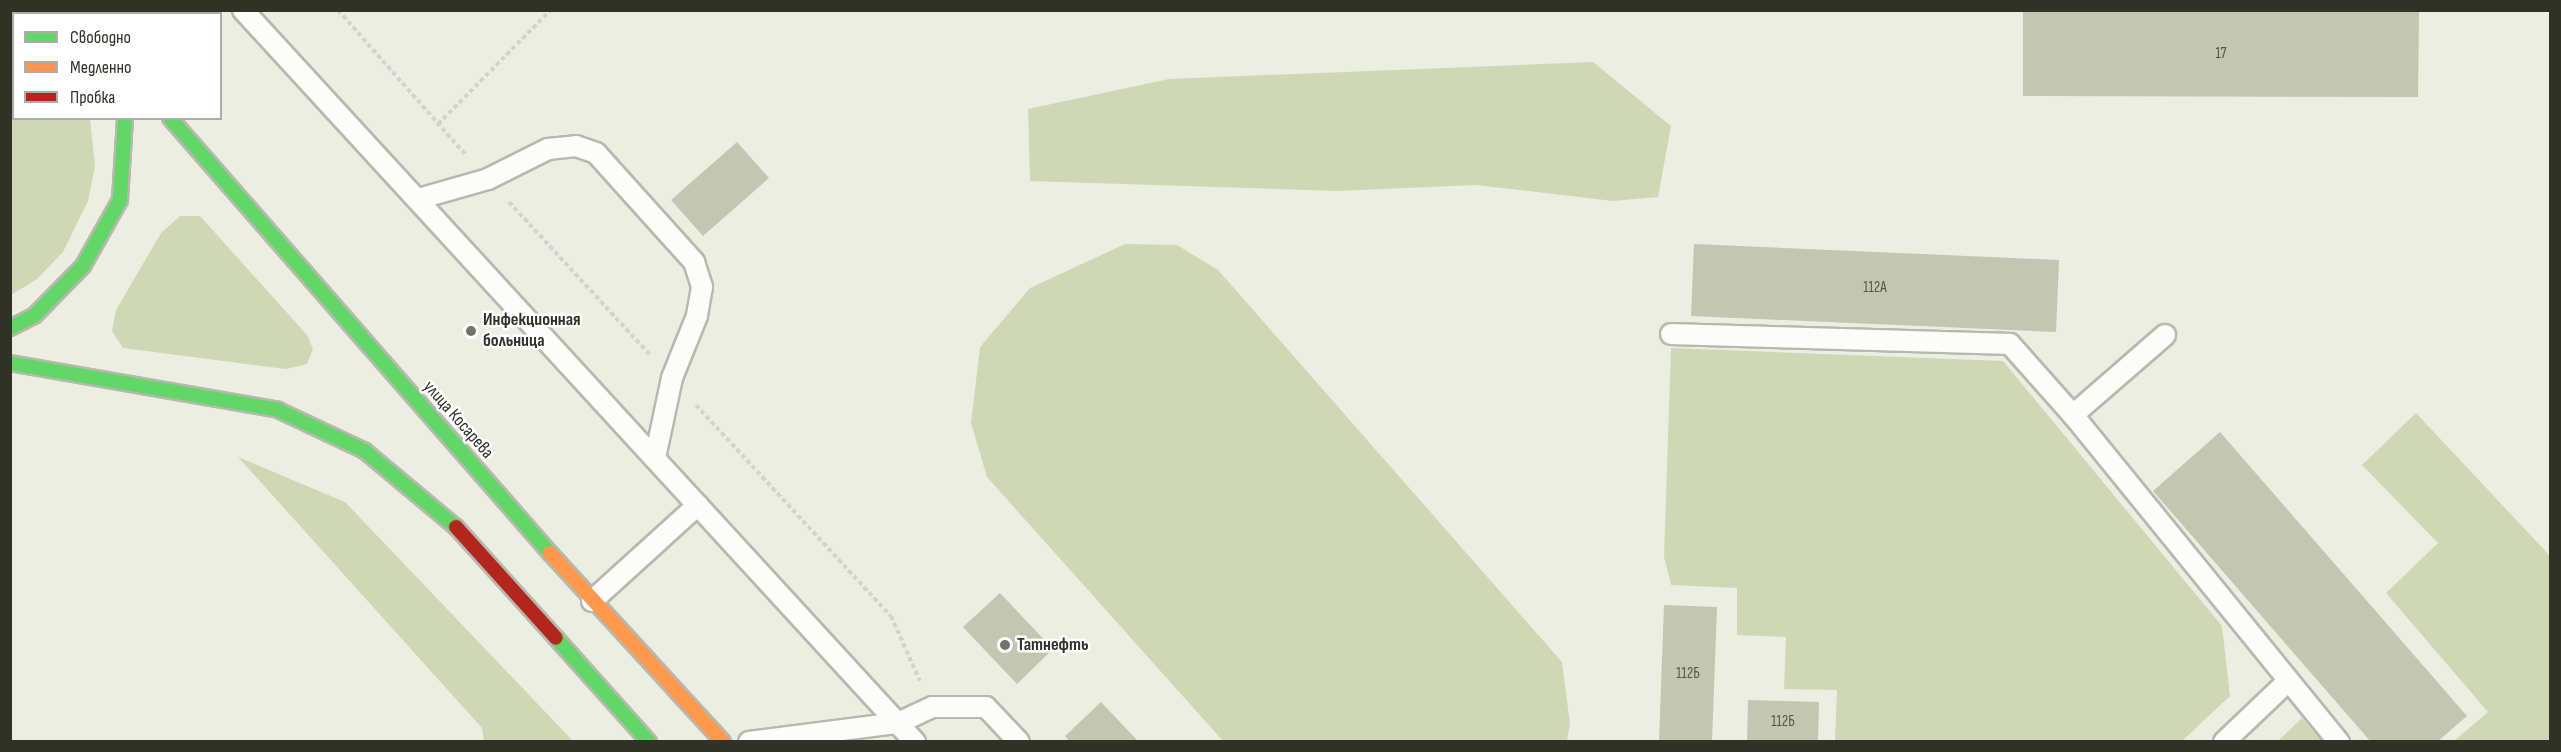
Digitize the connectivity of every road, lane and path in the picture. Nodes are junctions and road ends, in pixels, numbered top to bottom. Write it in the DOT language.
graph roads {
  1 [pos="243,10"];
  2 [pos="551,10"];
  3 [pos="125,120"];
  4 [pos="172,120"];
  5 [pos="438,124"];
  6 [pos="418,199"];
  7 [pos="10,328"];
  8 [pos="1671,334"];
  9 [pos="2165,335"];
  10 [pos="10,363"];
  11 [pos="2073,415"];
  12 [pos="655,458"];
  13 [pos="698,505"];
  14 [pos="592,601"];
  15 [pos="2287,682"];
  16 [pos="898,723"];
  17 [pos="649,741"];
  18 [pos="723,741"];
  19 [pos="749,741"];
  20 [pos="915,741"];
  21 [pos="1018,741"];
  22 [pos="2224,741"];
  23 [pos="2339,741"];
  1 -- 6 [label="lane"];
  2 -- 5 [label="path"];
  3 -- 7 [label="main road"];
  4 -- 14 [label="main road, улица Косарева"];
  6 -- 12 [label="lane"];
  6 -- 12 [label="lane"];
  8 -- 11 [label="lane"];
  9 -- 11 [label="lane"];
  10 -- 17 [label="main road"];
  11 -- 15 [label="lane"];
  12 -- 13 [label="lane"];
  13 -- 14 [label="lane"];
  13 -- 16 [label="lane"];
  14 -- 18 [label="main road, улица Косарева"];
  15 -- 22 [label="lane"];
  15 -- 23 [label="lane"];
  16 -- 19 [label="lane"];
  16 -- 20 [label="lane"];
  16 -- 21 [label="lane"];
}
